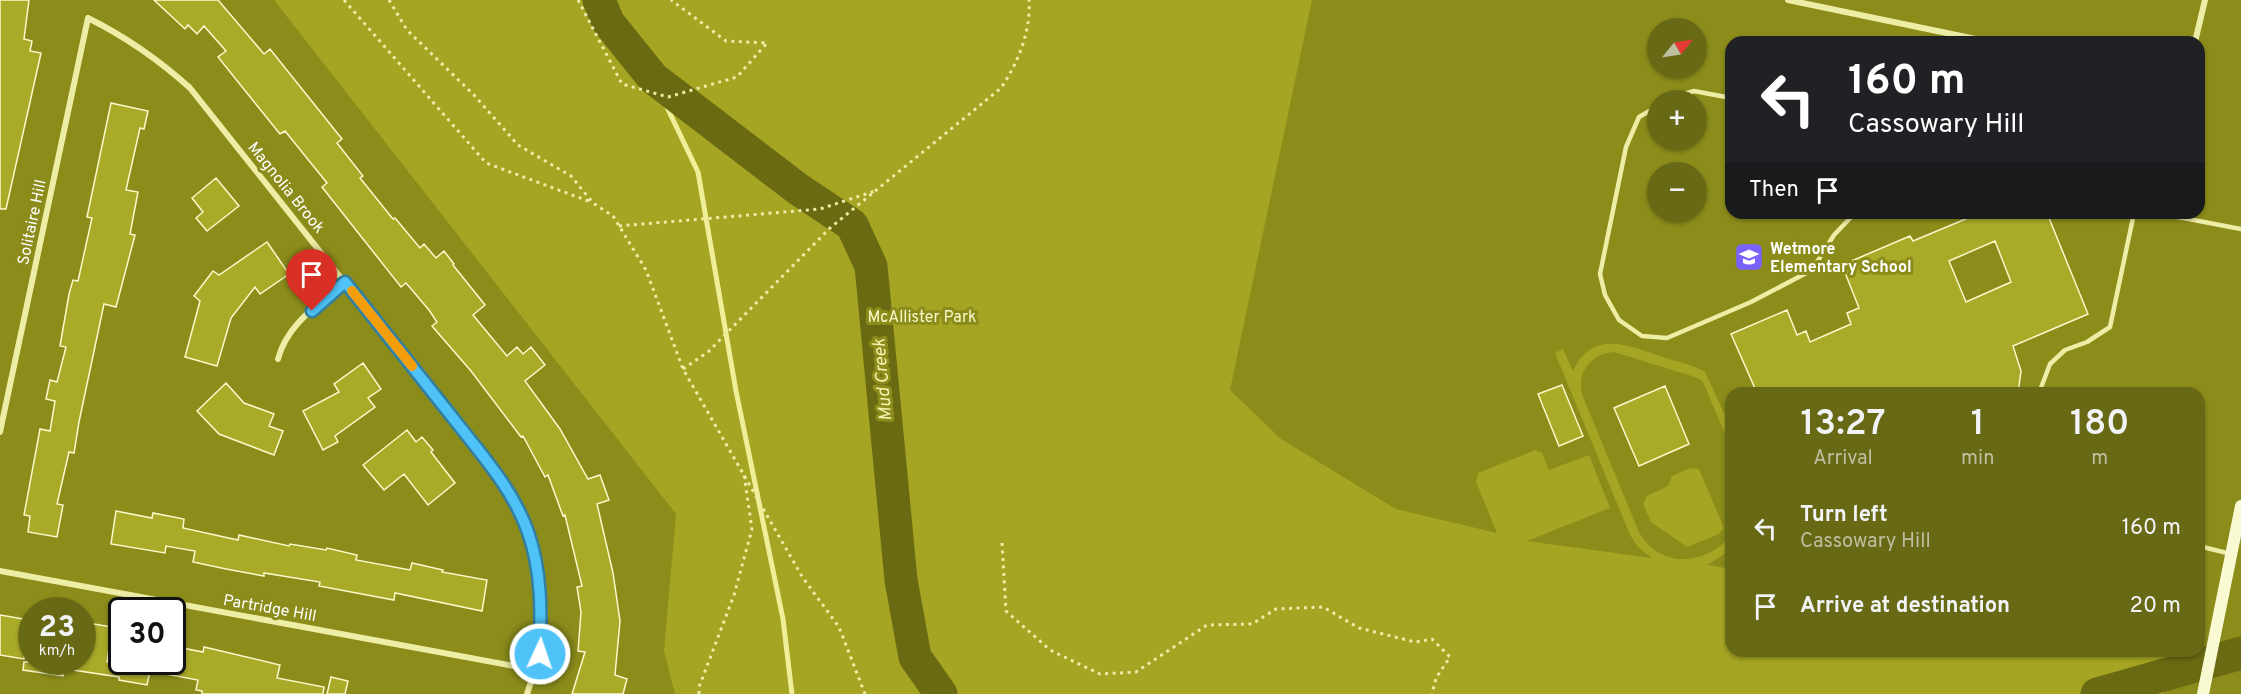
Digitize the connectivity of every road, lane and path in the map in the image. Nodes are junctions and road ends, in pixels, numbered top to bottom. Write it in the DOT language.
graph roads {
  1 [pos="344,0"];
  2 [pos="388,0"];
  3 [pos="578,0"];
  4 [pos="671,0"];
  5 [pos="1029,0"];
  6 [pos="1788,0"];
  7 [pos="2205,0"];
  8 [pos="88,18"];
  9 [pos="1961,36"];
  10 [pos="2196,36"];
  11 [pos="1707,93"];
  12 [pos="1725,97"];
  13 [pos="1647,112"];
  14 [pos="880,189"];
  15 [pos="592,203"];
  16 [pos="1849,219"];
  17 [pos="2133,219"];
  18 [pos="2188,219"];
  19 [pos="619,226"];
  20 [pos="2241,229"];
  21 [pos="345,282"];
  22 [pos="278,358"];
  23 [pos="683,369"];
  24 [pos="2041,387"];
  25 [pos="0,432"];
  26 [pos="744,474"];
  27 [pos="2240,514"];
  28 [pos="1002,543"];
  29 [pos="2205,548"];
  30 [pos="2231,555"];
  31 [pos="0,571"];
  32 [pos="536,670"];
  33 [pos="527,694"];
  34 [pos="699,694"];
  35 [pos="865,694"];
  36 [pos="1432,694"];
  37 [pos="2203,694"];
  1 -- 15 [label="path"];
  2 -- 15 [label="path"];
  3 -- 4 [label="path"];
  5 -- 14 [label="path"];
  6 -- 9 [label="street"];
  7 -- 10 [label="street"];
  8 -- 21 [label="street, Magnolia Brook"];
  8 -- 25 [label="street, Solitaire Hill"];
  11 -- 12 [label="lane"];
  13 -- 16 [label="lane"];
  14 -- 19 [label="path"];
  14 -- 23 [label="path"];
  15 -- 19 [label="path"];
  17 -- 24 [label="lane"];
  18 -- 20 [label="lane"];
  19 -- 23 [label="path"];
  21 -- 22 [label="street"];
  21 -- 32 [label="street, Magnolia Brook"];
  23 -- 26 [label="path"];
  26 -- 34 [label="path"];
  26 -- 35 [label="path"];
  27 -- 30 [label="main road"];
  28 -- 36 [label="path"];
  29 -- 30 [label="lane"];
  30 -- 37 [label="main road"];
  31 -- 32 [label="street, Partridge Hill"];
  32 -- 33 [label="street, Magnolia Brook"];
}
